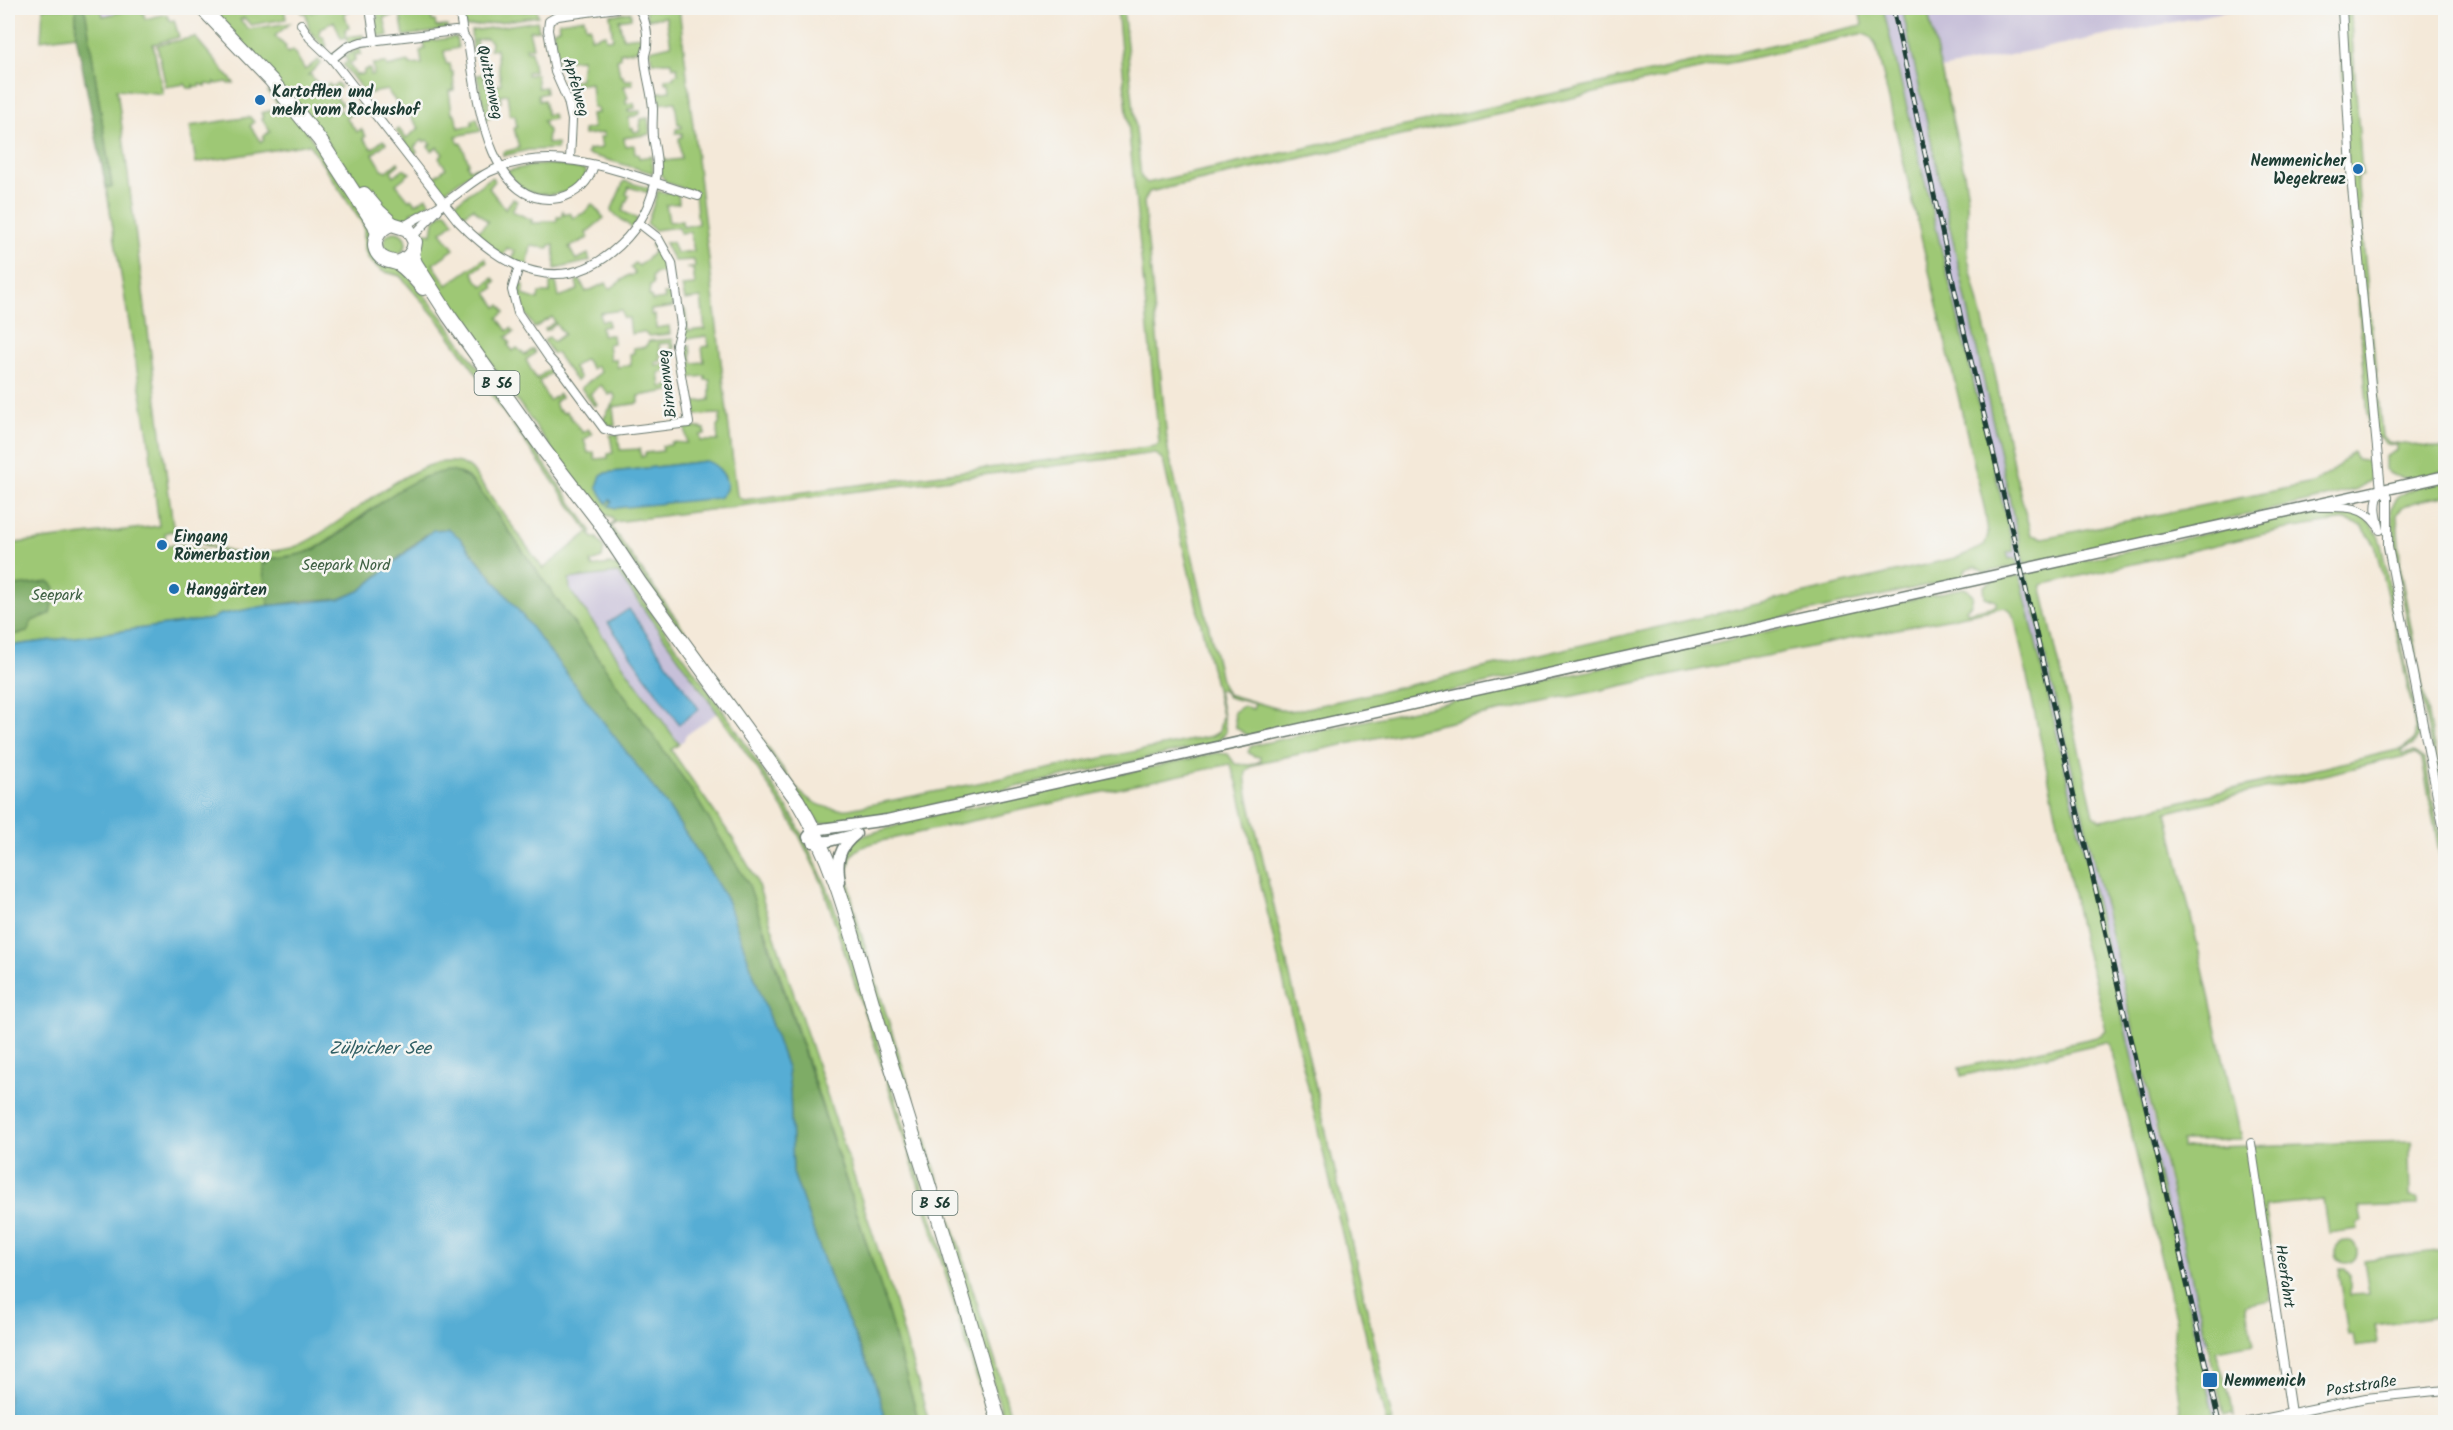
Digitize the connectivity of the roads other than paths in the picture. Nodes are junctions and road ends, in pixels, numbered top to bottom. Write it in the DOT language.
graph roads {
  1 [pos="202,8"];
  2 [pos="459,8"];
  3 [pos="549,8"];
  4 [pos="617,8"];
  5 [pos="637,8"];
  6 [pos="2342,8"];
  7 [pos="370,15"];
  8 [pos="551,19"];
  9 [pos="301,24"];
  10 [pos="463,34"];
  11 [pos="375,41"];
  12 [pos="332,59"];
  13 [pos="331,156"];
  14 [pos="570,160"];
  15 [pos="594,165"];
  16 [pos="501,167"];
  17 [pos="655,183"];
  18 [pos="698,196"];
  19 [pos="444,203"];
  20 [pos="639,223"];
  21 [pos="403,229"];
  22 [pos="378,234"];
  23 [pos="412,254"];
  24 [pos="397,263"];
  25 [pos="519,266"];
  26 [pos="449,316"];
  27 [pos="2445,476"];
  28 [pos="2380,490"];
  29 [pos="2303,507"];
  30 [pos="2380,530"];
  31 [pos="2388,547"];
  32 [pos="887,820"];
  33 [pos="856,834"];
  34 [pos="813,838"];
  35 [pos="2445,841"];
  36 [pos="849,923"];
  37 [pos="866,985"];
  38 [pos="2251,1143"];
  39 [pos="2445,1390"];
  40 [pos="2291,1413"];
  41 [pos="999,1422"];
  42 [pos="2248,1422"];
  1 -- 13 [label="main road, B 56"];
  2 -- 10 [label="street"];
  3 -- 8 [label="street, Apfelweg"];
  4 -- 8 [label="street"];
  5 -- 17 [label="street"];
  6 -- 28 [label="street"];
  7 -- 11 [label="street"];
  8 -- 14 [label="street, Apfelweg"];
  9 -- 12 [label="street"];
  10 -- 11 [label="street, Quittenweg"];
  10 -- 16 [label="street, Quittenweg"];
  11 -- 12 [label="street, Quittenweg"];
  12 -- 19 [label="street"];
  13 -- 21 [label="main road, B 56"];
  13 -- 22 [label="main road, B 56"];
  14 -- 15 [label="street"];
  14 -- 16 [label="street"];
  15 -- 16 [label="street, Quittenweg"];
  15 -- 17 [label="street"];
  16 -- 19 [label="street"];
  17 -- 18 [label="street"];
  17 -- 20 [label="street"];
  19 -- 21 [label="street"];
  19 -- 21 [label="street"];
  19 -- 25 [label="street"];
  20 -- 25 [label="street"];
  20 -- 25 [label="street, Birnenweg"];
  21 -- 22 [label="main road"];
  21 -- 23 [label="main road"];
  22 -- 24 [label="main road, B 56"];
  23 -- 24 [label="main road"];
  23 -- 26 [label="main road, B 56"];
  24 -- 26 [label="main road, B 56"];
  26 -- 34 [label="main road, B 56"];
  27 -- 28 [label="street"];
  28 -- 29 [label="street"];
  28 -- 30 [label="street"];
  28 -- 31 [label="street"];
  29 -- 30 [label="street"];
  29 -- 32 [label="street"];
  30 -- 31 [label="street"];
  31 -- 35 [label="street"];
  32 -- 33 [label="street"];
  32 -- 34 [label="street"];
  33 -- 34 [label="street"];
  33 -- 36 [label="street, B 56"];
  34 -- 36 [label="main road, B 56"];
  34 -- 37 [label="main road, B 56"];
  36 -- 37 [label="main road, B 56"];
  37 -- 41 [label="main road, B 56"];
  38 -- 40 [label="street, Heerfahrt"];
  39 -- 40 [label="street, Poststraße"];
  40 -- 42 [label="street, Poststraße"];
}
